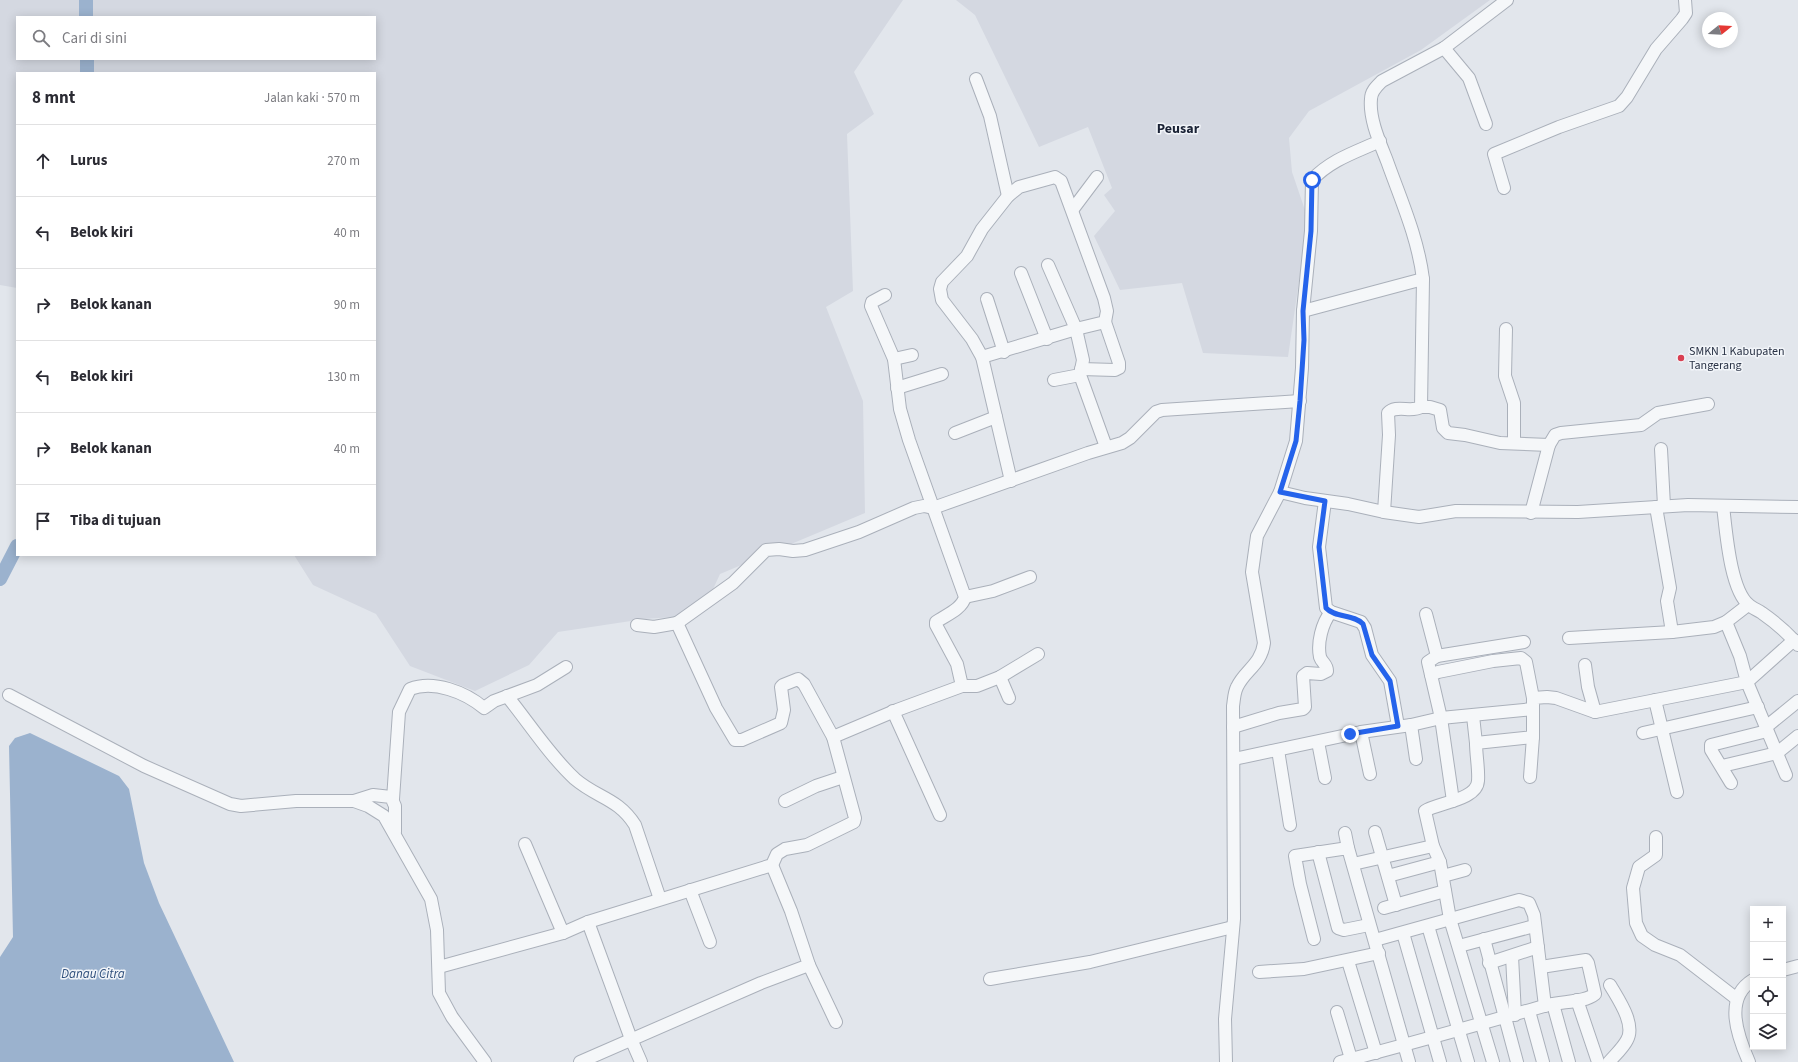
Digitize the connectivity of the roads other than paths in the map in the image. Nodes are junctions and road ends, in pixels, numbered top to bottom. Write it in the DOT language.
graph roads {
  1 [pos="1507,0"];
  2 [pos="1685,0"];
  3 [pos="1444,48"];
  4 [pos="976,79"];
  5 [pos="1486,124"];
  6 [pos="1380,141"];
  7 [pos="1097,177"];
  8 [pos="1504,188"];
  9 [pos="1008,196"];
  10 [pos="1073,209"];
  11 [pos="1048,265"];
  12 [pos="1021,273"];
  13 [pos="1424,279"];
  14 [pos="885,295"];
  15 [pos="987,299"];
  16 [pos="1303,311"];
  17 [pos="1105,322"];
  18 [pos="1506,328"];
  19 [pos="1076,329"];
  20 [pos="1047,339"];
  21 [pos="1004,352"];
  22 [pos="912,355"];
  23 [pos="982,358"];
  24 [pos="894,359"];
  25 [pos="1081,372"];
  26 [pos="942,374"];
  27 [pos="1054,380"];
  28 [pos="897,388"];
  29 [pos="1300,401"];
  30 [pos="1708,404"];
  31 [pos="1421,407"];
  32 [pos="996,417"];
  33 [pos="955,433"];
  34 [pos="1514,443"];
  35 [pos="1549,445"];
  36 [pos="1106,447"];
  37 [pos="1661,449"];
  38 [pos="1011,481"];
  39 [pos="1280,492"];
  40 [pos="1325,501"];
  41 [pos="1723,506"];
  42 [pos="1798,506"];
  43 [pos="1660,507"];
  44 [pos="933,508"];
  45 [pos="1384,512"];
  46 [pos="1531,513"];
  47 [pos="1030,577"];
  48 [pos="965,597"];
  49 [pos="1748,605"];
  50 [pos="1331,612"];
  51 [pos="1426,614"];
  52 [pos="1726,622"];
  53 [pos="677,624"];
  54 [pos="637,625"];
  55 [pos="1672,632"];
  56 [pos="1569,638"];
  57 [pos="1524,642"];
  58 [pos="1796,643"];
  59 [pos="1038,654"];
  60 [pos="1437,656"];
  61 [pos="1585,665"];
  62 [pos="566,667"];
  63 [pos="1431,676"];
  64 [pos="1000,677"];
  65 [pos="1747,682"];
  66 [pos="962,686"];
  67 [pos="9,695"];
  68 [pos="507,696"];
  69 [pos="1009,698"];
  70 [pos="1655,700"];
  71 [pos="1798,702"];
  72 [pos="1533,704"];
  73 [pos="1758,707"];
  74 [pos="893,711"];
  75 [pos="1595,712"];
  76 [pos="1473,716"];
  77 [pos="1441,718"];
  78 [pos="1411,725"];
  79 [pos="1398,726"];
  80 [pos="1233,727"];
  81 [pos="1661,728"];
  82 [pos="1766,729"];
  83 [pos="1361,732"];
  84 [pos="1643,733"];
  85 [pos="1798,736"];
  86 [pos="833,737"];
  87 [pos="1533,737"];
  88 [pos="1318,742"];
  89 [pos="1476,743"];
  90 [pos="1278,750"];
  91 [pos="1777,753"];
  92 [pos="1234,759"];
  93 [pos="1416,759"];
  94 [pos="1722,766"];
  95 [pos="1370,774"];
  96 [pos="1786,775"];
  97 [pos="843,777"];
  98 [pos="1530,777"];
  99 [pos="1325,778"];
  100 [pos="1731,783"];
  101 [pos="1677,792"];
  102 [pos="393,799"];
  103 [pos="354,801"];
  104 [pos="786,801"];
  105 [pos="1453,801"];
  106 [pos="940,815"];
  107 [pos="1290,825"];
  108 [pos="1375,832"];
  109 [pos="1345,833"];
  110 [pos="395,835"];
  111 [pos="1656,837"];
  112 [pos="525,844"];
  113 [pos="1433,846"];
  114 [pos="1348,848"];
  115 [pos="1318,852"];
  116 [pos="1383,857"];
  117 [pos="1440,862"];
  118 [pos="1353,864"];
  119 [pos="772,865"];
  120 [pos="1465,870"];
  121 [pos="1388,876"];
  122 [pos="1443,876"];
  123 [pos="690,890"];
  124 [pos="1445,891"];
  125 [pos="660,900"];
  126 [pos="1450,919"];
  127 [pos="588,922"];
  128 [pos="1369,925"];
  129 [pos="1428,926"];
  130 [pos="1534,926"];
  131 [pos="1233,927"];
  132 [pos="563,933"];
  133 [pos="1403,933"];
  134 [pos="1314,939"];
  135 [pos="1484,939"];
  136 [pos="1375,940"];
  137 [pos="710,942"];
  138 [pos="1460,946"];
  139 [pos="1538,947"];
  140 [pos="1380,953"];
  141 [pos="1512,956"];
  142 [pos="1348,961"];
  143 [pos="1490,963"];
  144 [pos="809,965"];
  145 [pos="1798,966"];
  146 [pos="439,967"];
  147 [pos="1541,967"];
  148 [pos="1786,969"];
  149 [pos="1259,972"];
  150 [pos="990,979"];
  151 [pos="1750,983"];
  152 [pos="1610,985"];
  153 [pos="1737,999"];
  154 [pos="1576,1000"];
  155 [pos="1549,1005"];
  156 [pos="1529,1010"];
  157 [pos="1337,1012"];
  158 [pos="1510,1016"];
  159 [pos="836,1022"];
  160 [pos="1483,1024"];
  161 [pos="1459,1030"];
  162 [pos="1433,1037"];
  163 [pos="631,1039"];
  164 [pos="1405,1046"];
  165 [pos="1376,1053"];
  166 [pos="1347,1061"];
  167 [pos="485,1062"];
  168 [pos="580,1062"];
  169 [pos="641,1062"];
  170 [pos="1226,1062"];
  171 [pos="1409,1062"];
  172 [pos="1440,1062"];
  173 [pos="1468,1062"];
  174 [pos="1493,1062"];
  175 [pos="1517,1062"];
  176 [pos="1543,1062"];
  177 [pos="1569,1062"];
  178 [pos="1598,1062"];
  179 [pos="1609,1062"];
  180 [pos="1748,1062"];
  1 -- 3 [label="street"];
  2 -- 8 [label="street"];
  3 -- 5 [label="street"];
  3 -- 6 [label="street"];
  4 -- 9 [label="street"];
  6 -- 13 [label="street"];
  6 -- 16 [label="street"];
  7 -- 10 [label="street"];
  9 -- 10 [label="street"];
  9 -- 23 [label="street"];
  10 -- 17 [label="street"];
  11 -- 19 [label="street"];
  12 -- 20 [label="street"];
  13 -- 16 [label="street"];
  13 -- 31 [label="street"];
  14 -- 24 [label="street"];
  15 -- 21 [label="street"];
  16 -- 29 [label="street"];
  17 -- 19 [label="street"];
  17 -- 25 [label="street"];
  18 -- 34 [label="street"];
  19 -- 20 [label="street"];
  19 -- 25 [label="street"];
  20 -- 21 [label="street"];
  21 -- 23 [label="street"];
  22 -- 24 [label="street"];
  23 -- 32 [label="street"];
  24 -- 28 [label="street"];
  25 -- 27 [label="street"];
  25 -- 36 [label="street"];
  26 -- 28 [label="street"];
  28 -- 44 [label="street"];
  29 -- 36 [label="street"];
  29 -- 39 [label="street"];
  30 -- 35 [label="street"];
  31 -- 34 [label="street"];
  31 -- 45 [label="street"];
  32 -- 33 [label="street"];
  32 -- 38 [label="street"];
  34 -- 35 [label="street"];
  35 -- 46 [label="street"];
  36 -- 38 [label="street"];
  37 -- 43 [label="street"];
  38 -- 44 [label="street"];
  39 -- 40 [label="street"];
  39 -- 80 [label="street"];
  40 -- 45 [label="street"];
  40 -- 50 [label="street"];
  41 -- 42 [label="street"];
  41 -- 43 [label="street"];
  41 -- 49 [label="street"];
  43 -- 46 [label="street"];
  43 -- 55 [label="street"];
  44 -- 48 [label="street"];
  44 -- 53 [label="street"];
  45 -- 46 [label="street"];
  47 -- 48 [label="street"];
  48 -- 66 [label="street"];
  49 -- 52 [label="street"];
  49 -- 58 [label="street"];
  50 -- 79 [label="street"];
  50 -- 80 [label="street"];
  51 -- 60 [label="street"];
  52 -- 55 [label="street"];
  52 -- 65 [label="street"];
  53 -- 54 [label="street"];
  53 -- 86 [label="street"];
  55 -- 56 [label="street"];
  57 -- 60 [label="street"];
  58 -- 65 [label="street"];
  59 -- 64 [label="street"];
  60 -- 63 [label="street"];
  61 -- 75 [label="street"];
  62 -- 68 [label="street"];
  63 -- 72 [label="street"];
  63 -- 77 [label="street"];
  64 -- 66 [label="street"];
  64 -- 69 [label="street"];
  65 -- 70 [label="street"];
  65 -- 73 [label="street"];
  66 -- 74 [label="street"];
  67 -- 103 [label="street"];
  68 -- 102 [label="street"];
  68 -- 125 [label="street"];
  70 -- 75 [label="street"];
  70 -- 81 [label="street"];
  71 -- 82 [label="street"];
  72 -- 75 [label="street"];
  72 -- 76 [label="street"];
  72 -- 87 [label="street"];
  73 -- 81 [label="street"];
  73 -- 82 [label="street"];
  74 -- 86 [label="street"];
  74 -- 106 [label="street"];
  76 -- 77 [label="street"];
  76 -- 89 [label="street"];
  77 -- 78 [label="street"];
  77 -- 105 [label="street"];
  78 -- 79 [label="street"];
  78 -- 93 [label="street"];
  79 -- 83 [label="street"];
  80 -- 92 [label="street"];
  81 -- 84 [label="street"];
  81 -- 101 [label="street"];
  82 -- 91 [label="street"];
  82 -- 94 [label="street"];
  83 -- 88 [label="street"];
  83 -- 95 [label="street"];
  85 -- 91 [label="street"];
  86 -- 97 [label="street"];
  87 -- 89 [label="street"];
  87 -- 98 [label="street"];
  88 -- 90 [label="street"];
  88 -- 99 [label="street"];
  89 -- 105 [label="street"];
  90 -- 92 [label="street"];
  90 -- 107 [label="street"];
  91 -- 94 [label="street"];
  91 -- 96 [label="street"];
  92 -- 131 [label="street"];
  94 -- 100 [label="street"];
  97 -- 104 [label="street"];
  97 -- 119 [label="street"];
  102 -- 103 [label="street"];
  102 -- 110 [label="street"];
  103 -- 110 [label="street"];
  105 -- 113 [label="street"];
  108 -- 116 [label="street"];
  109 -- 114 [label="street"];
  110 -- 146 [label="street"];
  111 -- 153 [label="street"];
  112 -- 132 [label="street"];
  113 -- 116 [label="street"];
  113 -- 117 [label="street"];
  114 -- 115 [label="street"];
  114 -- 118 [label="street"];
  115 -- 128 [label="street"];
  115 -- 134 [label="street"];
  116 -- 118 [label="street"];
  116 -- 121 [label="street"];
  117 -- 121 [label="street"];
  117 -- 122 [label="street"];
  118 -- 128 [label="street"];
  119 -- 123 [label="street"];
  119 -- 144 [label="street"];
  120 -- 122 [label="street"];
  121 -- 124 [label="street"];
  122 -- 124 [label="street"];
  123 -- 125 [label="street"];
  123 -- 137 [label="street"];
  124 -- 126 [label="street"];
  125 -- 127 [label="street"];
  126 -- 129 [label="street"];
  126 -- 130 [label="street"];
  126 -- 138 [label="street"];
  127 -- 132 [label="street"];
  127 -- 163 [label="street"];
  128 -- 136 [label="street"];
  129 -- 133 [label="street"];
  129 -- 161 [label="street"];
  130 -- 135 [label="street"];
  130 -- 139 [label="street"];
  131 -- 150 [label="street"];
  131 -- 170 [label="street"];
  132 -- 146 [label="street"];
  133 -- 136 [label="street"];
  133 -- 162 [label="street"];
  135 -- 138 [label="street"];
  135 -- 143 [label="street"];
  136 -- 140 [label="street"];
  138 -- 160 [label="street"];
  139 -- 141 [label="street"];
  139 -- 147 [label="street"];
  140 -- 142 [label="street"];
  140 -- 164 [label="street"];
  141 -- 143 [label="street"];
  141 -- 158 [label="street"];
  142 -- 149 [label="street"];
  142 -- 165 [label="street"];
  143 -- 158 [label="street"];
  144 -- 159 [label="street"];
  144 -- 163 [label="street"];
  145 -- 148 [label="street"];
  146 -- 167 [label="street"];
  147 -- 154 [label="street"];
  147 -- 155 [label="street"];
  151 -- 153 [label="street"];
  152 -- 179 [label="street"];
  153 -- 180 [label="street"];
  154 -- 155 [label="street"];
  154 -- 178 [label="street"];
  155 -- 156 [label="street"];
  155 -- 177 [label="street"];
  156 -- 158 [label="street"];
  156 -- 176 [label="street"];
  157 -- 166 [label="street"];
  158 -- 160 [label="street"];
  158 -- 175 [label="street"];
  160 -- 161 [label="street"];
  160 -- 174 [label="street"];
  161 -- 162 [label="street"];
  161 -- 173 [label="street"];
  162 -- 164 [label="street"];
  162 -- 172 [label="street"];
  163 -- 168 [label="street"];
  163 -- 169 [label="street"];
  164 -- 165 [label="street"];
  164 -- 171 [label="street"];
  165 -- 166 [label="street"];
}
